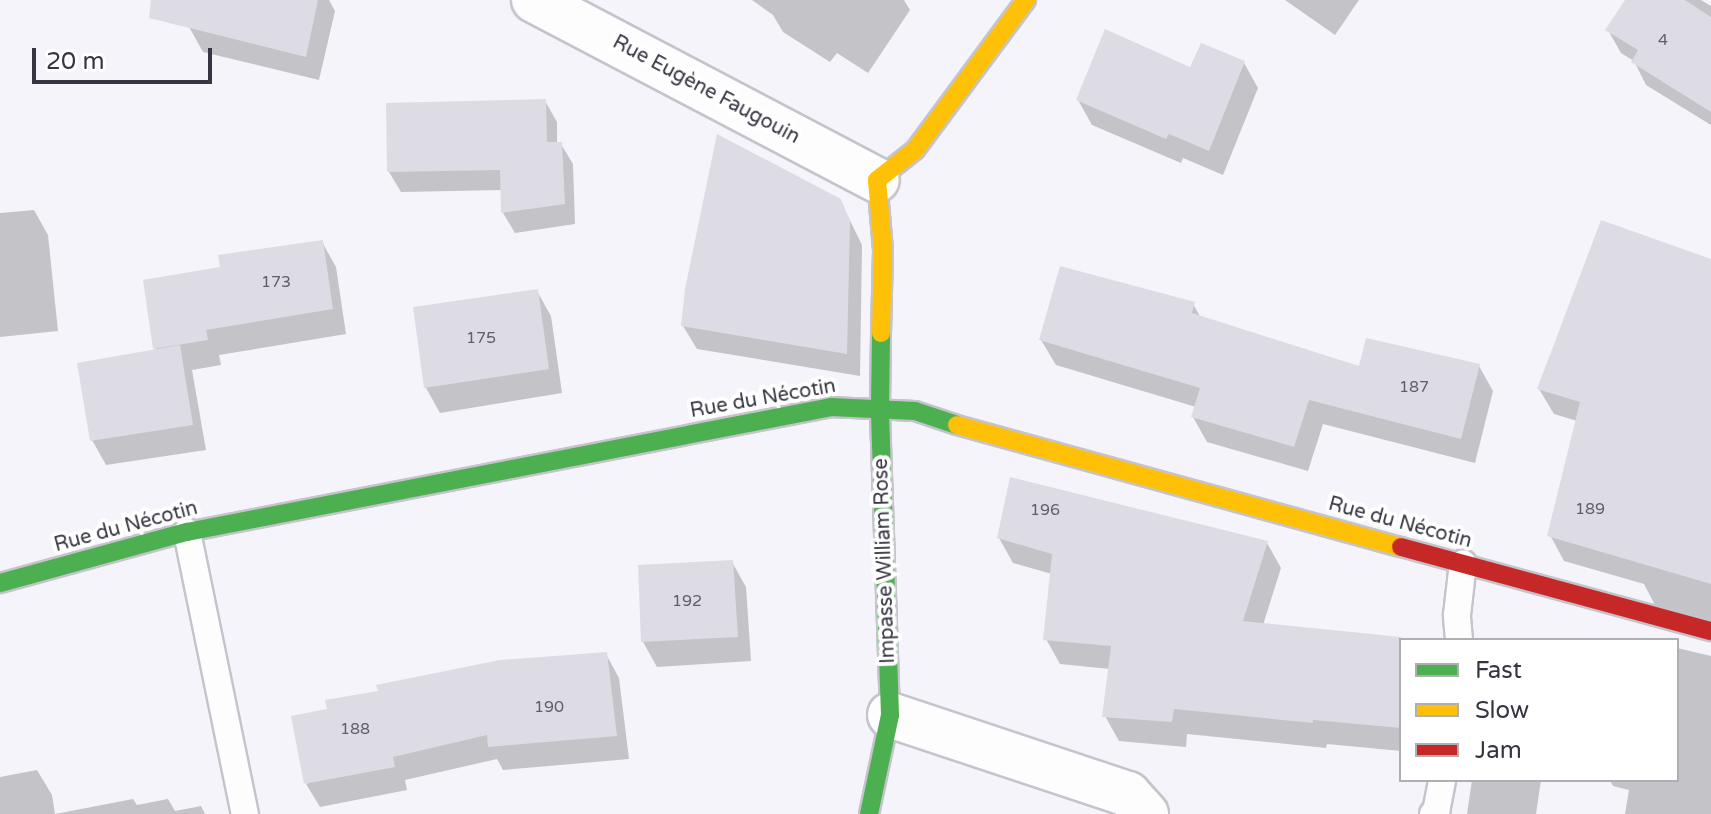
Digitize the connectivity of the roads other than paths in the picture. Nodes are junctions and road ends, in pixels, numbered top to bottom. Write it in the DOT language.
graph roads {
  1 [pos="534,0"];
  2 [pos="1026,0"];
  3 [pos="877,180"];
  4 [pos="880,407"];
  5 [pos="187,532"];
  6 [pos="1463,563"];
  7 [pos="0,583"];
  8 [pos="1711,631"];
  9 [pos="1459,638"];
  10 [pos="890,715"];
  11 [pos="1441,782"];
  12 [pos="245,814"];
  13 [pos="869,814"];
  14 [pos="1146,814"];
  15 [pos="1433,814"];
  1 -- 3 [label="street, Rue Eugène Faugouin"];
  2 -- 3 [label="street"];
  3 -- 4 [label="street, Impasse William Rose"];
  4 -- 5 [label="street, Rue du Nécotin"];
  4 -- 6 [label="street, Rue du Nécotin"];
  4 -- 10 [label="street, Impasse William Rose"];
  5 -- 7 [label="street, Rue du Nécotin"];
  5 -- 12 [label="lane"];
  6 -- 8 [label="street, Rue du Nécotin"];
  6 -- 9 [label="lane"];
  10 -- 13 [label="street, Impasse William Rose"];
  10 -- 14 [label="street"];
  11 -- 15 [label="lane"];
}
